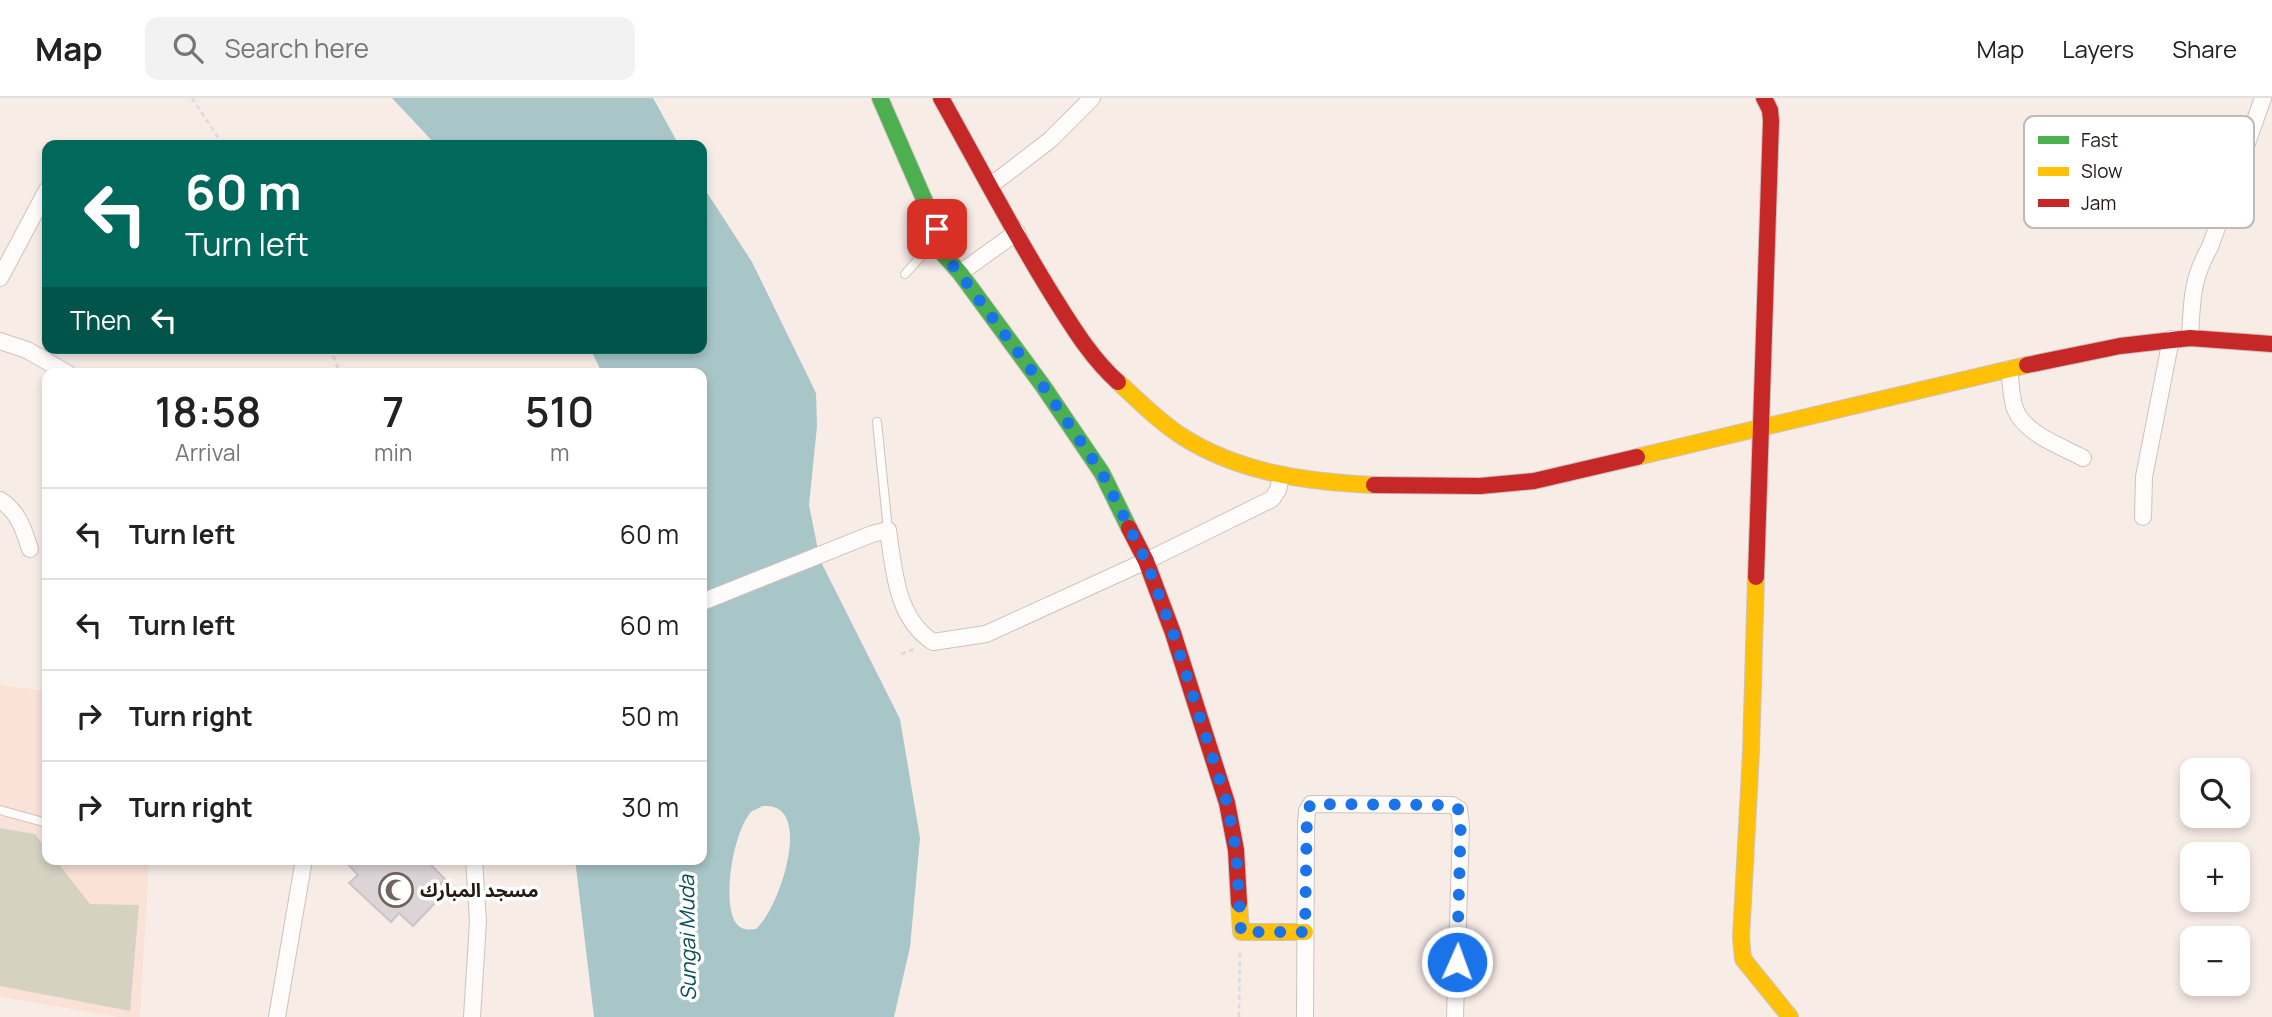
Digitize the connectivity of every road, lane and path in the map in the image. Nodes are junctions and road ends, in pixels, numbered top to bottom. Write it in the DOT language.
graph roads {
  1 [pos="192,98"];
  2 [pos="880,98"];
  3 [pos="941,98"];
  4 [pos="1092,98"];
  5 [pos="1764,98"];
  6 [pos="2263,98"];
  7 [pos="2254,123"];
  8 [pos="220,140"];
  9 [pos="990,186"];
  10 [pos="42,199"];
  11 [pos="2217,228"];
  12 [pos="1017,232"];
  13 [pos="937,239"];
  14 [pos="905,274"];
  15 [pos="960,274"];
  16 [pos="0,278"];
  17 [pos="2190,338"];
  18 [pos="2171,339"];
  19 [pos="0,341"];
  20 [pos="2272,344"];
  21 [pos="58,368"];
  22 [pos="2009,369"];
  23 [pos="877,422"];
  24 [pos="1761,429"];
  25 [pos="2084,458"];
  26 [pos="1281,476"];
  27 [pos="0,500"];
  28 [pos="2143,517"];
  29 [pos="888,530"];
  30 [pos="30,549"];
  31 [pos="1146,561"];
  32 [pos="707,600"];
  33 [pos="0,810"];
  34 [pos="42,822"];
  35 [pos="303,865"];
  36 [pos="474,865"];
  37 [pos="1241,932"];
  38 [pos="1305,932"];
  39 [pos="277,1017"];
  40 [pos="472,1017"];
  41 [pos="1239,1017"];
  42 [pos="1305,1017"];
  43 [pos="1455,1017"];
  44 [pos="1790,1017"];
  1 -- 8 [label="path"];
  2 -- 13 [label="street"];
  3 -- 9 [label="street"];
  4 -- 9 [label="street"];
  5 -- 24 [label="street"];
  6 -- 7 [label="street"];
  9 -- 12 [label="street"];
  10 -- 16 [label="street"];
  11 -- 17 [label="street"];
  12 -- 15 [label="street"];
  12 -- 26 [label="street"];
  13 -- 14 [label="lane"];
  13 -- 15 [label="street"];
  15 -- 31 [label="street"];
  17 -- 18 [label="street"];
  17 -- 20 [label="street"];
  18 -- 22 [label="street"];
  18 -- 28 [label="street"];
  19 -- 21 [label="street"];
  22 -- 24 [label="street"];
  22 -- 25 [label="street"];
  23 -- 29 [label="lane"];
  24 -- 26 [label="street"];
  24 -- 44 [label="street"];
  26 -- 31 [label="street"];
  27 -- 30 [label="street"];
  29 -- 31 [label="street"];
  29 -- 32 [label="street"];
  31 -- 37 [label="street"];
  33 -- 34 [label="lane"];
  35 -- 39 [label="street"];
  36 -- 40 [label="street"];
  37 -- 38 [label="street"];
  37 -- 41 [label="path"];
  38 -- 42 [label="street"];
  38 -- 43 [label="street"];
}
